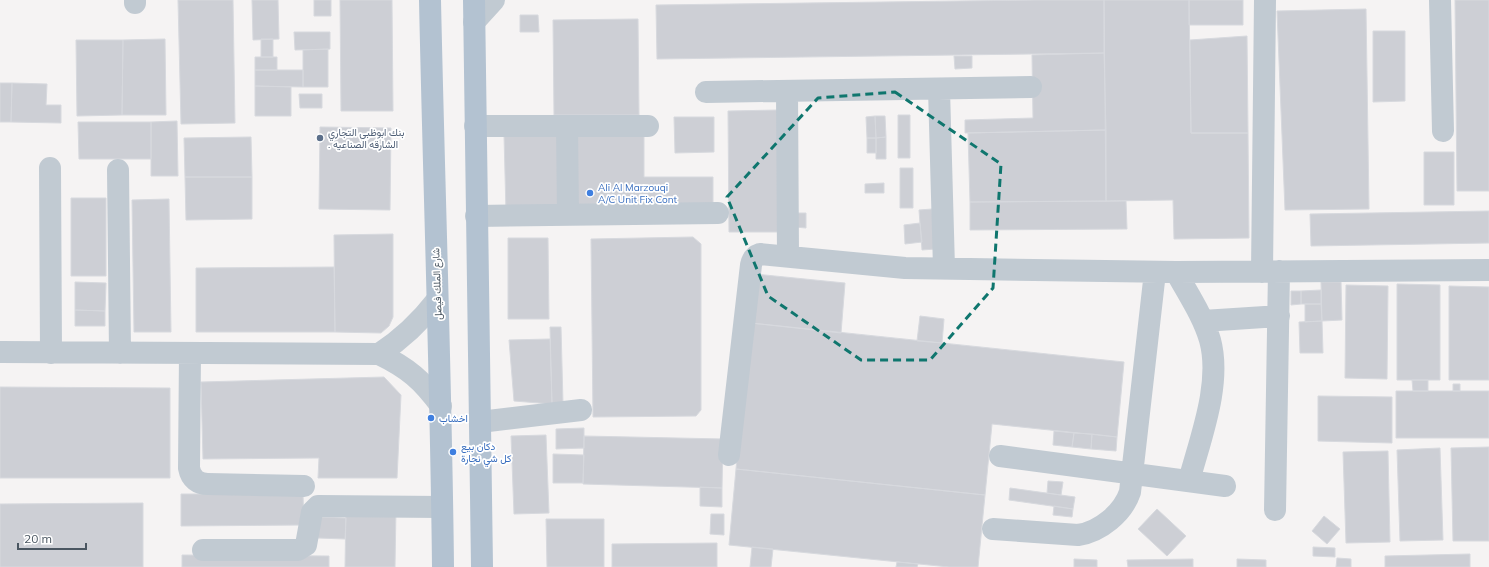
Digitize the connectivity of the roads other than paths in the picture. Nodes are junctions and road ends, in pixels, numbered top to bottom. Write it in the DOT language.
graph roads {
  1 [pos="430,0"];
  2 [pos="474,0"];
  3 [pos="494,0"];
  4 [pos="1265,0"];
  5 [pos="1440,0"];
  6 [pos="474,22"];
  7 [pos="1031,87"];
  8 [pos="939,89"];
  9 [pos="787,91"];
  10 [pos="706,92"];
  11 [pos="475,126"];
  12 [pos="567,126"];
  13 [pos="648,126"];
  14 [pos="1443,131"];
  15 [pos="50,168"];
  16 [pos="118,170"];
  17 [pos="718,213"];
  18 [pos="568,215"];
  19 [pos="476,216"];
  20 [pos="788,256"];
  21 [pos="944,268"];
  22 [pos="1489,270"];
  23 [pos="1271,271"];
  24 [pos="1154,272"];
  25 [pos="1176,272"];
  26 [pos="437,300"];
  27 [pos="1279,316"];
  28 [pos="1203,321"];
  29 [pos="0,352"];
  30 [pos="51,353"];
  31 [pos="120,353"];
  32 [pos="190,353"];
  33 [pos="379,354"];
  34 [pos="441,406"];
  35 [pos="581,410"];
  36 [pos="480,422"];
  37 [pos="729,455"];
  38 [pos="1000,456"];
  39 [pos="1132,474"];
  40 [pos="1189,481"];
  41 [pos="304,486"];
  42 [pos="1225,486"];
  43 [pos="442,507"];
  44 [pos="1275,510"];
  45 [pos="993,529"];
  46 [pos="203,550"];
  47 [pos="443,567"];
  48 [pos="482,567"];
  1 -- 26 [label="main road, شارع الملك فيصل"];
  2 -- 6 [label="main road"];
  3 -- 6 [label="street"];
  4 -- 23 [label="street"];
  5 -- 14 [label="street"];
  6 -- 11 [label="main road"];
  7 -- 8 [label="street"];
  8 -- 9 [label="street"];
  8 -- 21 [label="street"];
  9 -- 10 [label="street"];
  9 -- 20 [label="street"];
  11 -- 12 [label="street"];
  11 -- 19 [label="main road"];
  12 -- 13 [label="street"];
  12 -- 18 [label="street"];
  15 -- 30 [label="street"];
  16 -- 31 [label="street"];
  17 -- 18 [label="street"];
  18 -- 19 [label="street"];
  19 -- 36 [label="main road"];
  20 -- 21 [label="street"];
  20 -- 37 [label="street"];
  21 -- 24 [label="street"];
  22 -- 23 [label="street"];
  23 -- 25 [label="street"];
  23 -- 27 [label="street"];
  24 -- 25 [label="street"];
  24 -- 39 [label="street"];
  25 -- 28 [label="street"];
  26 -- 33 [label="street"];
  26 -- 34 [label="main road, شارع الملك فيصل"];
  27 -- 28 [label="street"];
  27 -- 44 [label="street"];
  28 -- 40 [label="street"];
  29 -- 30 [label="street"];
  30 -- 31 [label="street"];
  31 -- 32 [label="street"];
  32 -- 33 [label="street"];
  32 -- 41 [label="street"];
  33 -- 34 [label="street"];
  34 -- 43 [label="main road, شارع الملك فيصل"];
  35 -- 36 [label="street"];
  36 -- 48 [label="main road"];
  38 -- 39 [label="street"];
  39 -- 40 [label="street"];
  39 -- 45 [label="street"];
  40 -- 42 [label="street"];
  43 -- 46 [label="street"];
  43 -- 47 [label="main road, شارع الملك فيصل"];
}
